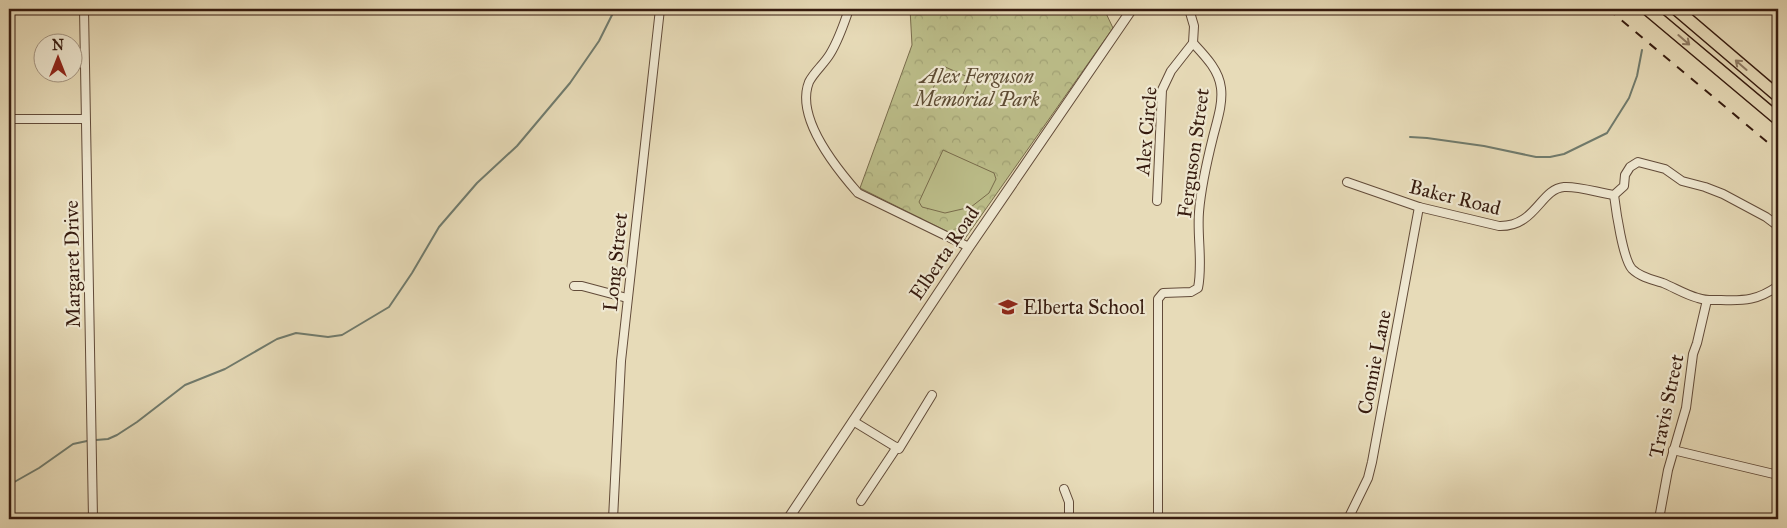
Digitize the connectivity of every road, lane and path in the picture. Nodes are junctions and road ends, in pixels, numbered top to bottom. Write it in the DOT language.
graph roads {
  1 [pos="84,9"];
  2 [pos="660,9"];
  3 [pos="849,9"];
  4 [pos="1132,9"];
  5 [pos="1189,9"];
  6 [pos="1646,9"];
  7 [pos="1676,9"];
  8 [pos="1193,43"];
  9 [pos="1778,96"];
  10 [pos="9,119"];
  11 [pos="85,119"];
  12 [pos="1778,119"];
  13 [pos="1348,182"];
  14 [pos="1614,196"];
  15 [pos="1157,201"];
  16 [pos="1419,207"];
  17 [pos="1778,226"];
  18 [pos="969,247"];
  19 [pos="574,286"];
  20 [pos="1778,286"];
  21 [pos="626,298"];
  22 [pos="1707,300"];
  23 [pos="932,395"];
  24 [pos="853,421"];
  25 [pos="897,447"];
  26 [pos="1674,450"];
  27 [pos="1778,475"];
  28 [pos="1064,489"];
  29 [pos="861,501"];
  30 [pos="93,519"];
  31 [pos="613,519"];
  32 [pos="788,519"];
  33 [pos="1069,519"];
  34 [pos="1158,519"];
  35 [pos="1348,519"];
  36 [pos="1659,519"];
  1 -- 11 [label="street, Margaret Drive"];
  2 -- 21 [label="street, Long Street"];
  3 -- 18 [label="street"];
  4 -- 18 [label="street, Elberta Road"];
  5 -- 8 [label="street"];
  6 -- 12 [label="main road, one-way"];
  9 -- 7 [label="main road, one-way"];
  8 -- 15 [label="street, Alex Circle"];
  8 -- 34 [label="street, Ferguson Street"];
  10 -- 11 [label="street"];
  11 -- 30 [label="street, Margaret Drive"];
  13 -- 16 [label="street, Baker Road"];
  14 -- 16 [label="street, Baker Road"];
  14 -- 17 [label="street"];
  14 -- 22 [label="street"];
  16 -- 35 [label="street, Connie Lane"];
  18 -- 24 [label="street, Elberta Road"];
  19 -- 21 [label="street"];
  20 -- 22 [label="street"];
  21 -- 31 [label="street, Long Street"];
  22 -- 26 [label="street, Travis Street"];
  23 -- 25 [label="street"];
  24 -- 25 [label="street"];
  24 -- 32 [label="street, Elberta Road"];
  25 -- 29 [label="street"];
  26 -- 27 [label="street"];
  26 -- 36 [label="street, Travis Street"];
  28 -- 33 [label="street"];
}
